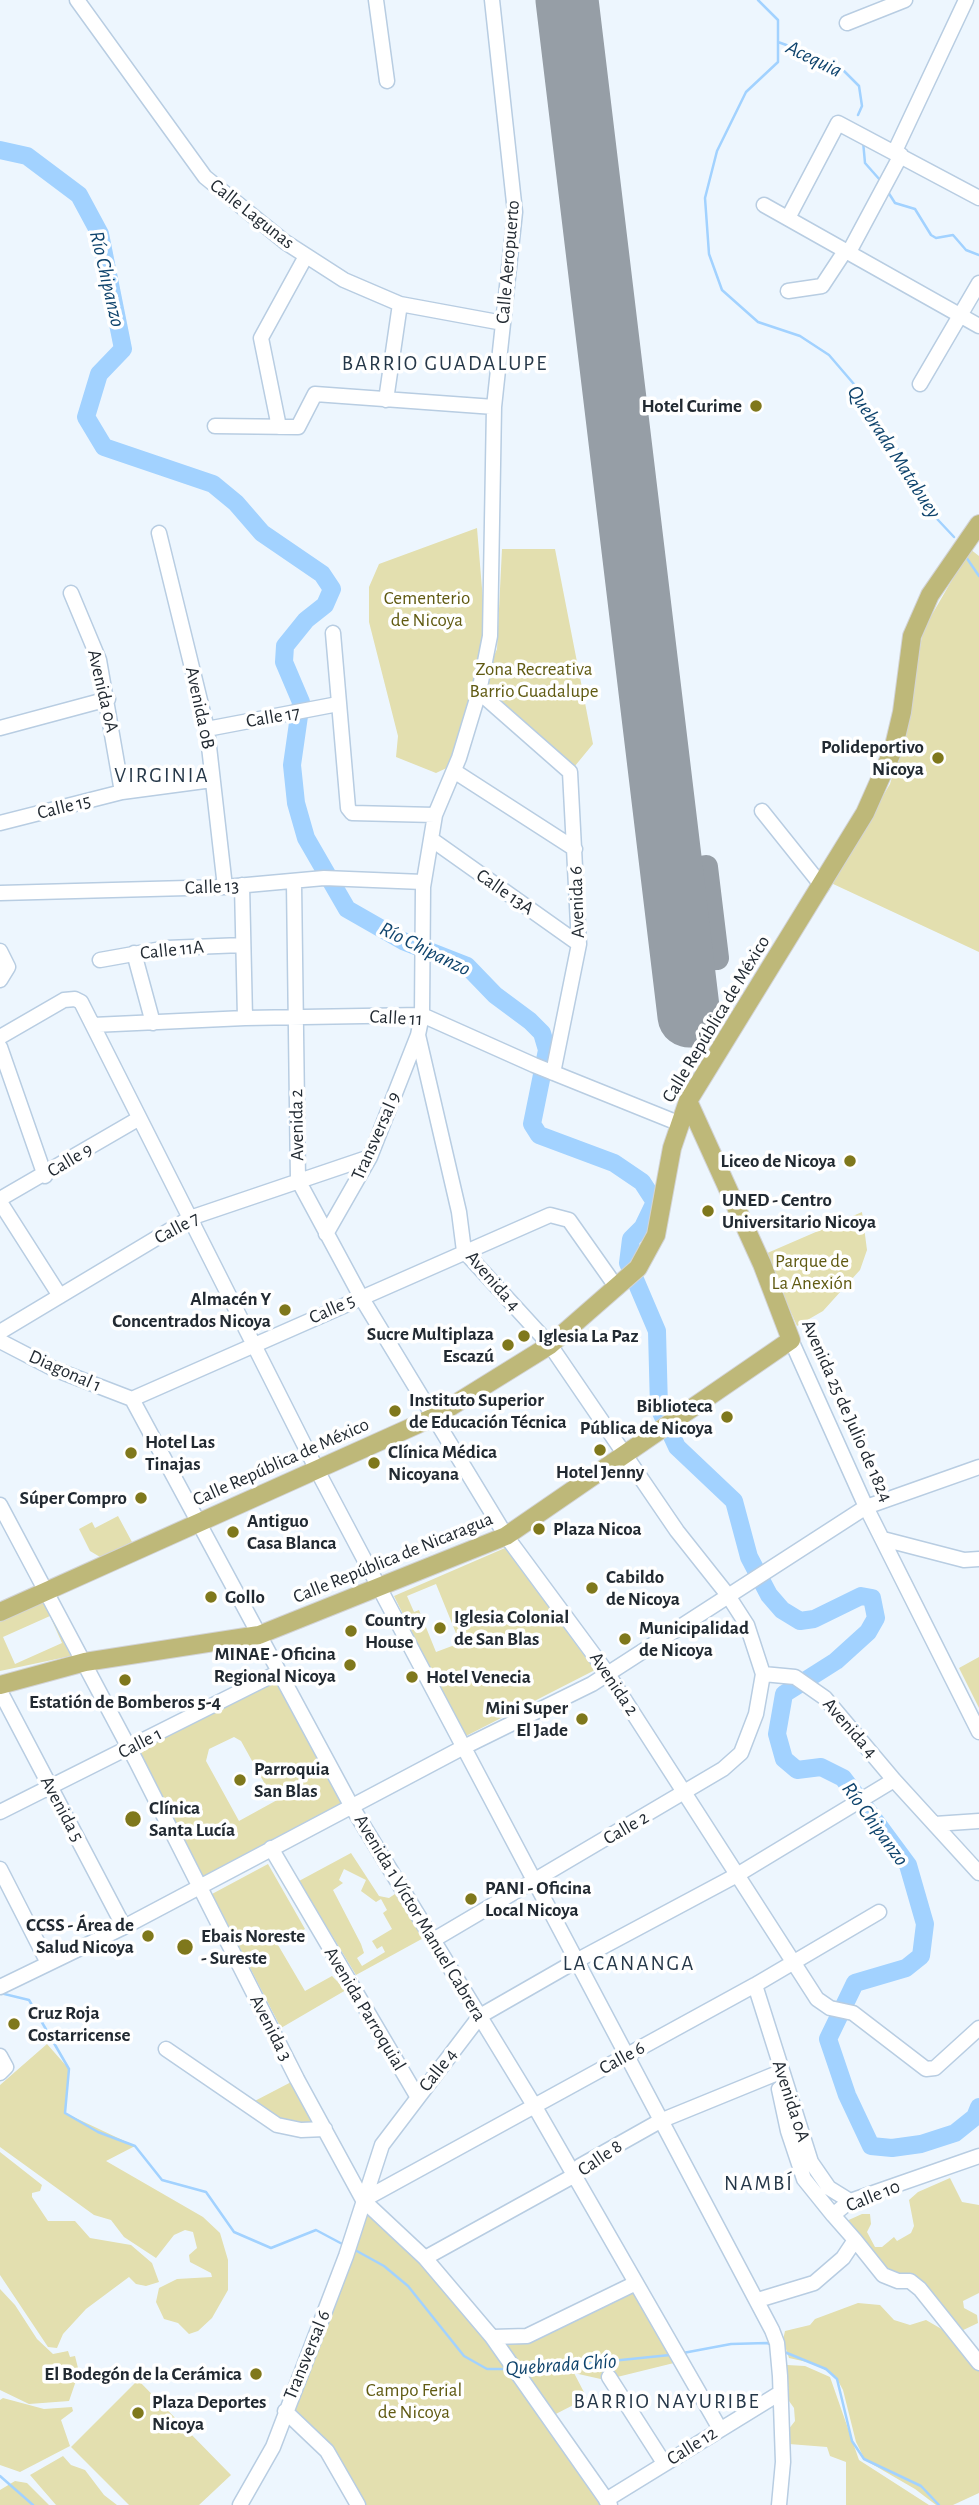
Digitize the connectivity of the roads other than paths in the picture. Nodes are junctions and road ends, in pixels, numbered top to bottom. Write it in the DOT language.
graph roads {
  1 [pos="77,0"];
  2 [pos="376,0"];
  3 [pos="492,0"];
  4 [pos="905,0"];
  5 [pos="966,0"];
  6 [pos="847,23"];
  7 [pos="387,81"];
  8 [pos="898,153"];
  9 [pos="979,198"];
  10 [pos="764,205"];
  11 [pos="788,218"];
  12 [pos="847,252"];
  13 [pos="306,256"];
  14 [pos="979,283"];
  15 [pos="789,291"];
  16 [pos="400,304"];
  17 [pos="960,316"];
  18 [pos="503,323"];
  19 [pos="979,326"];
  20 [pos="920,384"];
  21 [pos="386,400"];
  22 [pos="494,407"];
  23 [pos="215,426"];
  24 [pos="279,427"];
  25 [pos="979,524"];
  26 [pos="159,533"];
  27 [pos="71,593"];
  28 [pos="333,634"];
  29 [pos="479,692"];
  30 [pos="108,699"];
  31 [pos="338,704"];
  32 [pos="0,728"];
  33 [pos="207,729"];
  34 [pos="454,771"];
  35 [pos="212,780"];
  36 [pos="122,792"];
  37 [pos="762,810"];
  38 [pos="435,815"];
  39 [pos="0,823"];
  40 [pos="431,839"];
  41 [pos="575,849"];
  42 [pos="424,882"];
  43 [pos="294,883"];
  44 [pos="242,886"];
  45 [pos="822,886"];
  46 [pos="225,887"];
  47 [pos="0,893"];
  48 [pos="579,944"];
  49 [pos="243,945"];
  50 [pos="0,951"];
  51 [pos="134,953"];
  52 [pos="100,960"];
  53 [pos="1,979"];
  54 [pos="422,1015"];
  55 [pos="296,1016"];
  56 [pos="245,1018"];
  57 [pos="153,1023"];
  58 [pos="93,1026"];
  59 [pos="418,1035"];
  60 [pos="0,1037"];
  61 [pos="0,1047"];
  62 [pos="551,1072"];
  63 [pos="688,1101"];
  64 [pos="138,1119"];
  65 [pos="678,1123"];
  66 [pos="370,1157"];
  67 [pos="45,1175"];
  68 [pos="298,1180"];
  69 [pos="0,1200"];
  70 [pos="190,1218"];
  71 [pos="326,1234"];
  72 [pos="464,1251"];
  73 [pos="627,1279"];
  74 [pos="60,1296"];
  75 [pos="361,1297"];
  76 [pos="0,1332"];
  77 [pos="0,1340"];
  78 [pos="791,1340"];
  79 [pos="254,1344"];
  80 [pos="550,1345"];
  81 [pos="132,1399"];
  82 [pos="434,1416"];
  83 [pos="625,1457"];
  84 [pos="979,1467"];
  85 [pos="317,1470"];
  86 [pos="0,1504"];
  87 [pos="866,1507"];
  88 [pos="198,1521"];
  89 [pos="506,1536"];
  90 [pos="883,1539"];
  91 [pos="979,1559"];
  92 [pos="380,1589"];
  93 [pos="46,1592"];
  94 [pos="727,1594"];
  95 [pos="0,1612"];
  96 [pos="259,1635"];
  97 [pos="85,1662"];
  98 [pos="279,1672"];
  99 [pos="608,1674"];
  100 [pos="763,1674"];
  101 [pos="0,1685"];
  102 [pos="0,1690"];
  103 [pos="979,1732"];
  104 [pos="129,1748"];
  105 [pos="462,1748"];
  106 [pos="894,1780"];
  107 [pos="50,1786"];
  108 [pos="686,1793"];
  109 [pos="352,1807"];
  110 [pos="0,1812"];
  111 [pos="979,1821"];
  112 [pos="935,1824"];
  113 [pos="271,1848"];
  114 [pos="0,1869"];
  115 [pos="979,1872"];
  116 [pos="737,1875"];
  117 [pos="533,1882"];
  118 [pos="200,1886"];
  119 [pos="879,1912"];
  120 [pos="124,1927"];
  121 [pos="435,1939"];
  122 [pos="576,1961"];
  123 [pos="792,1962"];
  124 [pos="48,1963"];
  125 [pos="755,1985"];
  126 [pos="0,1987"];
  127 [pos="480,2016"];
  128 [pos="979,2028"];
  129 [pos="166,2049"];
  130 [pos="627,2055"];
  131 [pos="0,2056"];
  132 [pos="0,2073"];
  133 [pos="778,2073"];
  134 [pos="418,2096"];
  135 [pos="535,2107"];
  136 [pos="660,2121"];
  137 [pos="325,2129"];
  138 [pos="979,2156"];
  139 [pos="575,2175"];
  140 [pos="363,2200"];
  141 [pos="850,2201"];
  142 [pos="833,2215"];
  143 [pos="855,2240"];
  144 [pos="425,2258"];
  145 [pos="636,2283"];
  146 [pos="758,2300"];
  147 [pos="492,2337"];
  148 [pos="979,2363"];
  149 [pos="609,2377"];
  150 [pos="780,2393"];
  151 [pos="285,2411"];
  152 [pos="720,2429"];
  153 [pos="664,2463"];
  154 [pos="608,2503"];
  155 [pos="240,2505"];
  156 [pos="358,2505"];
  157 [pos="779,2505"];
  1 -- 13 [label="street, Calle Lagunas"];
  2 -- 7 [label="street"];
  3 -- 18 [label="street, Calle Aeropuerto"];
  4 -- 6 [label="street"];
  5 -- 8 [label="street"];
  8 -- 9 [label="street"];
  8 -- 11 [label="street"];
  8 -- 12 [label="street"];
  10 -- 11 [label="street"];
  11 -- 12 [label="street"];
  12 -- 15 [label="street"];
  12 -- 17 [label="street"];
  13 -- 16 [label="street, Calle Lagunas"];
  13 -- 24 [label="street"];
  14 -- 17 [label="street"];
  16 -- 18 [label="street, Calle Lagunas"];
  16 -- 21 [label="street"];
  17 -- 19 [label="street"];
  17 -- 20 [label="street"];
  18 -- 22 [label="street, Calle Aeropuerto"];
  21 -- 22 [label="street"];
  21 -- 24 [label="street"];
  22 -- 29 [label="street, Calle Aeropuerto"];
  23 -- 24 [label="street"];
  25 -- 45 [label="main road, Calle República de México"];
  26 -- 33 [label="street, Avenida 0B"];
  27 -- 30 [label="street, Avenida 0A"];
  28 -- 31 [label="street"];
  29 -- 34 [label="street, Avenida 4"];
  29 -- 41 [label="street, Avenida 6"];
  30 -- 32 [label="street"];
  30 -- 36 [label="street, Avenida 0A"];
  31 -- 33 [label="street, Calle 17"];
  31 -- 38 [label="street"];
  33 -- 35 [label="street, Avenida 0B"];
  34 -- 38 [label="street, Avenida 4"];
  34 -- 41 [label="street"];
  35 -- 36 [label="street, Calle 15"];
  35 -- 46 [label="street, Avenida 0B"];
  36 -- 39 [label="street, Calle 15"];
  37 -- 45 [label="street"];
  38 -- 40 [label="street, Avenida 4"];
  40 -- 42 [label="street, Avenida 4"];
  40 -- 48 [label="street, Calle 13A"];
  41 -- 48 [label="street, Avenida 6"];
  42 -- 43 [label="street, Calle 13"];
  42 -- 54 [label="street, Avenida 4"];
  43 -- 44 [label="street, Calle 13"];
  43 -- 55 [label="street, Avenida 2"];
  44 -- 46 [label="street, Calle 13"];
  44 -- 49 [label="street"];
  45 -- 63 [label="main road, Calle República de México"];
  46 -- 47 [label="street, Calle 13"];
  48 -- 62 [label="street, Avenida 6"];
  49 -- 51 [label="street, Calle 11A"];
  49 -- 56 [label="street"];
  50 -- 53 [label="street"];
  51 -- 52 [label="street, Calle 11A"];
  51 -- 57 [label="street"];
  54 -- 55 [label="street, Calle 11"];
  54 -- 59 [label="street, Avenida 4"];
  54 -- 62 [label="street, Calle 11"];
  55 -- 56 [label="street, Calle 11"];
  55 -- 68 [label="street, Avenida 2"];
  56 -- 57 [label="street, Calle 11"];
  57 -- 58 [label="street, Calle 11"];
  58 -- 60 [label="street"];
  58 -- 64 [label="street"];
  59 -- 66 [label="street, Transversal 9"];
  59 -- 72 [label="street, Avenida 4"];
  61 -- 67 [label="street"];
  62 -- 65 [label="street, Calle 11"];
  63 -- 65 [label="main road, Calle República de México"];
  63 -- 78 [label="main road, Avenida 25 de Julio de 1824"];
  64 -- 67 [label="street, Calle 9"];
  64 -- 70 [label="street"];
  65 -- 73 [label="main road, Calle República de México"];
  66 -- 68 [label="street, Calle 7"];
  66 -- 71 [label="street, Transversal 9"];
  67 -- 69 [label="street, Calle 9"];
  68 -- 70 [label="street, Calle 7"];
  68 -- 71 [label="street, Avenida 2"];
  69 -- 74 [label="street"];
  70 -- 74 [label="street, Calle 7"];
  70 -- 79 [label="street"];
  71 -- 75 [label="street, Avenida 2"];
  72 -- 73 [label="street, Calle 5"];
  72 -- 75 [label="street, Calle 5"];
  72 -- 80 [label="street, Avenida 4"];
  73 -- 80 [label="main road, Calle República de México"];
  74 -- 76 [label="street, Calle 7"];
  75 -- 79 [label="street, Calle 5"];
  75 -- 82 [label="street, Avenida 2"];
  77 -- 81 [label="street, Diagonal 1"];
  78 -- 83 [label="main road, Calle República de Nicaragua"];
  78 -- 87 [label="street, Avenida 25 de Julio de 1824"];
  79 -- 81 [label="street, Calle 5"];
  79 -- 85 [label="street"];
  80 -- 82 [label="main road, Calle República de México"];
  80 -- 83 [label="street, Avenida 4"];
  81 -- 88 [label="street, Avenida 1 Víctor Manuel Cabrera"];
  82 -- 85 [label="main road, Calle República de México"];
  82 -- 89 [label="street, Avenida 2"];
  83 -- 89 [label="main road, Calle República de Nicaragua"];
  83 -- 94 [label="street, Avenida 4"];
  84 -- 87 [label="street"];
  85 -- 88 [label="main road, Calle República de México"];
  85 -- 92 [label="street"];
  86 -- 93 [label="street, Avenida 3"];
  87 -- 90 [label="street, Avenida 25 de Julio de 1824"];
  87 -- 94 [label="street"];
  88 -- 93 [label="main road, Calle República de México"];
  88 -- 96 [label="street, Avenida 1 Víctor Manuel Cabrera"];
  89 -- 92 [label="main road, Calle República de Nicaragua"];
  89 -- 99 [label="street, Avenida 2"];
  90 -- 91 [label="street"];
  90 -- 103 [label="street, Avenida 25 de Julio de 1824"];
  92 -- 96 [label="main road, Calle República de Nicaragua"];
  92 -- 105 [label="street"];
  93 -- 95 [label="main road, Calle República de México"];
  93 -- 97 [label="street, Avenida 3"];
  94 -- 99 [label="street"];
  94 -- 100 [label="street, Avenida 4"];
  96 -- 97 [label="main road, Calle República de Nicaragua"];
  96 -- 98 [label="street, Avenida 1 Víctor Manuel Cabrera"];
  97 -- 101 [label="main road, Calle República de Nicaragua"];
  97 -- 104 [label="street, Avenida 3"];
  98 -- 104 [label="street, Calle 1"];
  98 -- 109 [label="street, Avenida 1 Víctor Manuel Cabrera"];
  99 -- 105 [label="street"];
  99 -- 108 [label="street, Avenida 2"];
  100 -- 106 [label="street, Avenida 4"];
  100 -- 108 [label="street, Calle 2"];
  102 -- 107 [label="street, Avenida 5"];
  104 -- 107 [label="street, Calle 1"];
  104 -- 118 [label="street, Avenida 3"];
  105 -- 109 [label="street"];
  105 -- 117 [label="street"];
  106 -- 112 [label="street, Avenida 4"];
  106 -- 116 [label="street, Calle 4"];
  107 -- 110 [label="street, Calle 1"];
  107 -- 120 [label="street, Avenida 5"];
  108 -- 116 [label="street, Avenida 2"];
  108 -- 117 [label="street, Calle 2"];
  109 -- 113 [label="street"];
  109 -- 121 [label="street, Avenida 1 Víctor Manuel Cabrera"];
  111 -- 112 [label="street"];
  112 -- 115 [label="street, Avenida 4"];
  113 -- 118 [label="street"];
  113 -- 134 [label="street, Avenida Parroquial"];
  114 -- 124 [label="street"];
  116 -- 122 [label="street, Calle 4"];
  116 -- 123 [label="street, Avenida 2"];
  117 -- 121 [label="street, Calle 2"];
  117 -- 122 [label="street"];
  118 -- 120 [label="street"];
  118 -- 137 [label="street, Avenida 3"];
  119 -- 123 [label="street, Calle 6"];
  120 -- 124 [label="street"];
  121 -- 127 [label="street, Avenida 1 Víctor Manuel Cabrera"];
  122 -- 127 [label="street, Calle 4"];
  122 -- 130 [label="street"];
  123 -- 125 [label="street, Calle 6"];
  123 -- 128 [label="street, Avenida 2"];
  124 -- 126 [label="street"];
  125 -- 130 [label="street, Calle 6"];
  125 -- 133 [label="street, Avenida 0A"];
  127 -- 134 [label="street, Calle 4"];
  127 -- 135 [label="street, Avenida 1 Víctor Manuel Cabrera"];
  129 -- 137 [label="street"];
  130 -- 135 [label="street, Calle 6"];
  130 -- 136 [label="street"];
  131 -- 132 [label="street"];
  133 -- 136 [label="street, Calle 8"];
  133 -- 141 [label="street, Avenida 0A"];
  133 -- 142 [label="street, Avenida 0A"];
  134 -- 140 [label="street, Calle 4"];
  135 -- 139 [label="street, Avenida 1 Víctor Manuel Cabrera"];
  135 -- 140 [label="street, Calle 6"];
  136 -- 139 [label="street, Calle 8"];
  136 -- 146 [label="street"];
  137 -- 140 [label="street, Avenida 3"];
  138 -- 141 [label="street, Calle 10"];
  139 -- 144 [label="street, Calle 8"];
  139 -- 145 [label="street, Avenida 1 Víctor Manuel Cabrera"];
  140 -- 144 [label="street, Avenida 3"];
  140 -- 151 [label="street, Transversal 6"];
  141 -- 142 [label="street, Calle 10"];
  142 -- 143 [label="street, Calle 10"];
  143 -- 146 [label="street, Calle 10"];
  143 -- 148 [label="street"];
  144 -- 147 [label="street, Avenida 3"];
  145 -- 147 [label="street"];
  145 -- 152 [label="street, Avenida 1 Víctor Manuel Cabrera"];
  146 -- 150 [label="street"];
  147 -- 154 [label="street, Avenida 3"];
  149 -- 153 [label="street"];
  150 -- 152 [label="street, Calle 12"];
  150 -- 157 [label="street"];
  151 -- 155 [label="street, Transversal 6"];
  151 -- 156 [label="street"];
  152 -- 153 [label="street, Calle 12"];
  153 -- 154 [label="street, Calle 12"];
}
